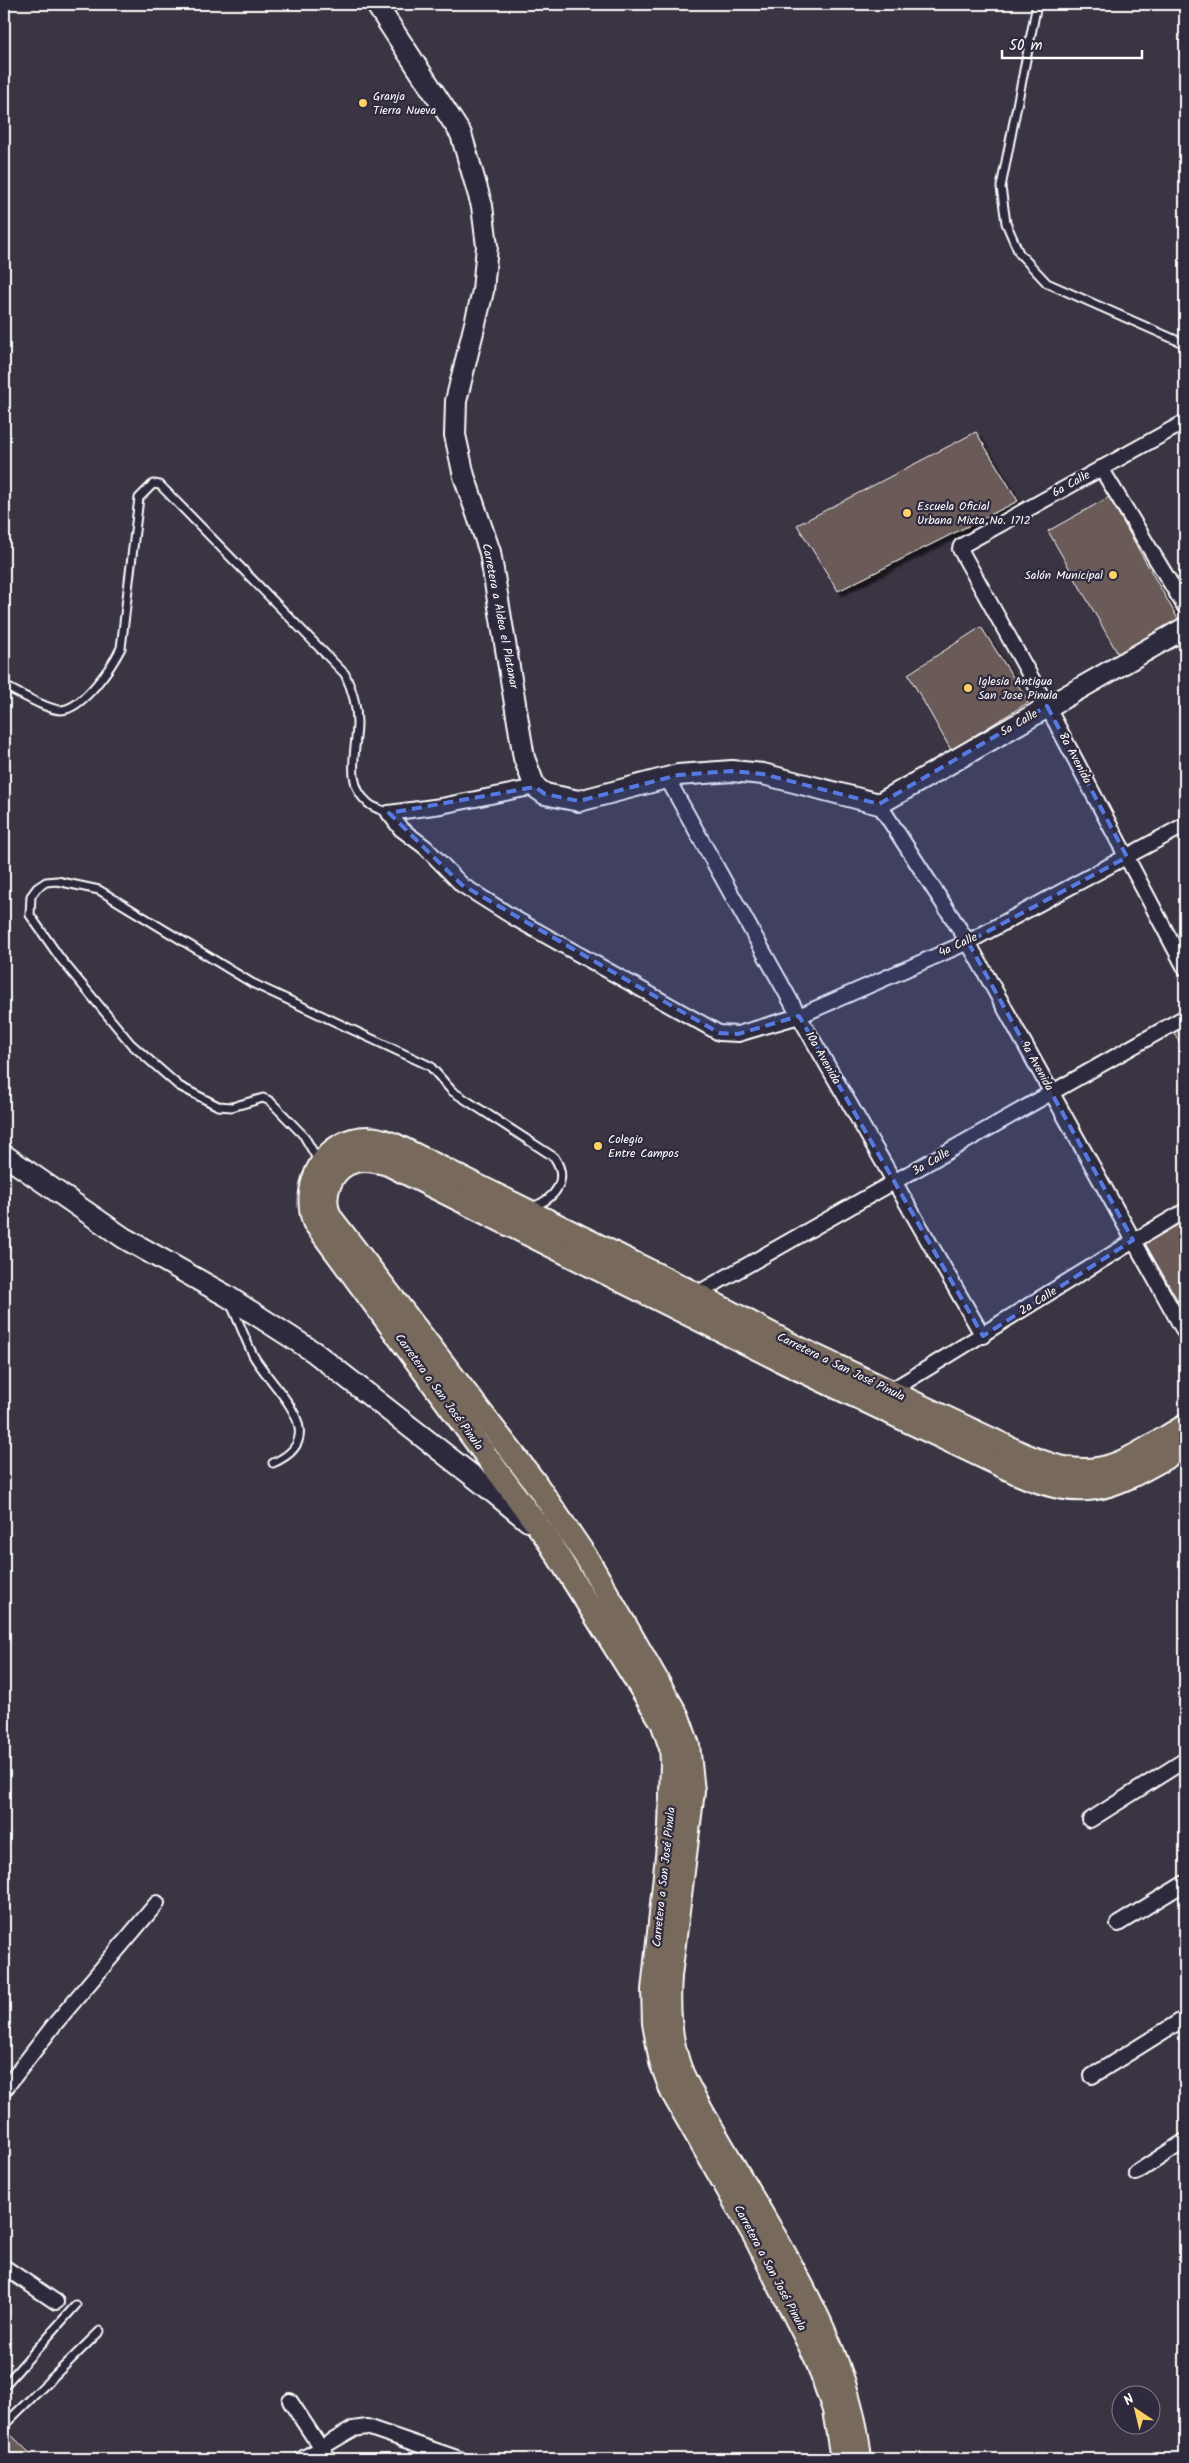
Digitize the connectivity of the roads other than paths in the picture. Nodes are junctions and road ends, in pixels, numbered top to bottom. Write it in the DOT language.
graph roads {
  1 [pos="376,4"];
  2 [pos="1037,4"];
  3 [pos="1185,344"];
  4 [pos="1185,422"];
  5 [pos="1100,468"];
  6 [pos="960,550"];
  7 [pos="1185,608"];
  8 [pos="1185,628"];
  9 [pos="4,686"];
  10 [pos="1047,706"];
  11 [pos="667,778"];
  12 [pos="534,787"];
  13 [pos="879,804"];
  14 [pos="388,813"];
  15 [pos="1185,825"];
  16 [pos="1127,857"];
  17 [pos="968,942"];
  18 [pos="1185,968"];
  19 [pos="799,1016"];
  20 [pos="1185,1017"];
  21 [pos="1051,1092"];
  22 [pos="4,1155"];
  23 [pos="320,1164"];
  24 [pos="895,1183"];
  25 [pos="525,1209"];
  26 [pos="1185,1211"];
  27 [pos="1133,1240"];
  28 [pos="695,1294"];
  29 [pos="227,1296"];
  30 [pos="677,1308"];
  31 [pos="1185,1333"];
  32 [pos="983,1336"];
  33 [pos="890,1391"];
  34 [pos="1185,1426"];
  35 [pos="1185,1447"];
  36 [pos="1145,1459"];
  37 [pos="273,1463"];
  38 [pos="546,1537"];
  39 [pos="1185,1760"];
  40 [pos="1090,1820"];
  41 [pos="1185,1884"];
  42 [pos="157,1902"];
  43 [pos="1118,1924"];
  44 [pos="1185,2018"];
  45 [pos="1092,2076"];
  46 [pos="4,2090"];
  47 [pos="1185,2141"];
  48 [pos="1136,2172"];
  49 [pos="4,2266"];
  50 [pos="56,2302"];
  51 [pos="76,2305"];
  52 [pos="100,2331"];
  53 [pos="4,2386"];
  54 [pos="290,2401"];
  55 [pos="4,2425"];
  56 [pos="325,2454"];
  57 [pos="302,2459"];
  58 [pos="460,2459"];
  59 [pos="842,2459"];
  60 [pos="860,2459"];
  1 -- 12 [label="street, Carretera a Aldea el Platanar"];
  2 -- 3 [label="lane"];
  4 -- 5 [label="street, 6a Calle"];
  5 -- 6 [label="street, 6a Calle"];
  5 -- 7 [label="street"];
  6 -- 10 [label="street, 8a Avenida"];
  8 -- 10 [label="street, 5a Calle"];
  9 -- 14 [label="lane"];
  10 -- 13 [label="street, 5a Calle"];
  10 -- 16 [label="street, 8a Avenida"];
  11 -- 12 [label="street"];
  11 -- 13 [label="street"];
  11 -- 19 [label="street, 10a Avenida"];
  12 -- 14 [label="street"];
  13 -- 17 [label="street, 9a Avenida"];
  14 -- 19 [label="street, 4a Calle"];
  15 -- 16 [label="street, 4a Calle"];
  16 -- 17 [label="street, 4a Calle"];
  16 -- 18 [label="street, 8a Avenida"];
  17 -- 19 [label="street, 4a Calle"];
  17 -- 21 [label="street, 9a Avenida"];
  19 -- 24 [label="street, 10a Avenida"];
  20 -- 21 [label="street, 3a Calle"];
  21 -- 24 [label="street, 3a Calle"];
  21 -- 27 [label="street, 9a Avenida"];
  22 -- 29 [label="street"];
  23 -- 25 [label="main road, Carretera a San José Pinula"];
  23 -- 25 [label="lane"];
  23 -- 38 [label="main road, Carretera a San José Pinula"];
  24 -- 28 [label="street, 3a Calle"];
  24 -- 32 [label="street, 10a Avenida"];
  25 -- 28 [label="main road, Carretera a San José Pinula"];
  26 -- 27 [label="street, 2a Calle"];
  27 -- 31 [label="street, 9a Avenida"];
  27 -- 32 [label="street, 2a Calle"];
  28 -- 30 [label="street, 3a Calle"];
  28 -- 33 [label="main road, Carretera a San José Pinula"];
  29 -- 37 [label="lane"];
  29 -- 38 [label="street"];
  30 -- 36 [label="main road, Carretera a San José Pinula"];
  30 -- 60 [label="main road, Carretera a San José Pinula"];
  32 -- 33 [label="street, 2a Calle"];
  33 -- 36 [label="main road, Carretera a San José Pinula"];
  34 -- 36 [label="main road"];
  35 -- 36 [label="main road"];
  38 -- 59 [label="main road, Carretera a San José Pinula"];
  39 -- 40 [label="street"];
  41 -- 43 [label="street"];
  42 -- 46 [label="street"];
  44 -- 45 [label="street"];
  47 -- 48 [label="street"];
  49 -- 50 [label="street"];
  51 -- 53 [label="lane"];
  52 -- 55 [label="lane"];
  54 -- 56 [label="street"];
  56 -- 57 [label="street"];
  56 -- 58 [label="street"];
}
